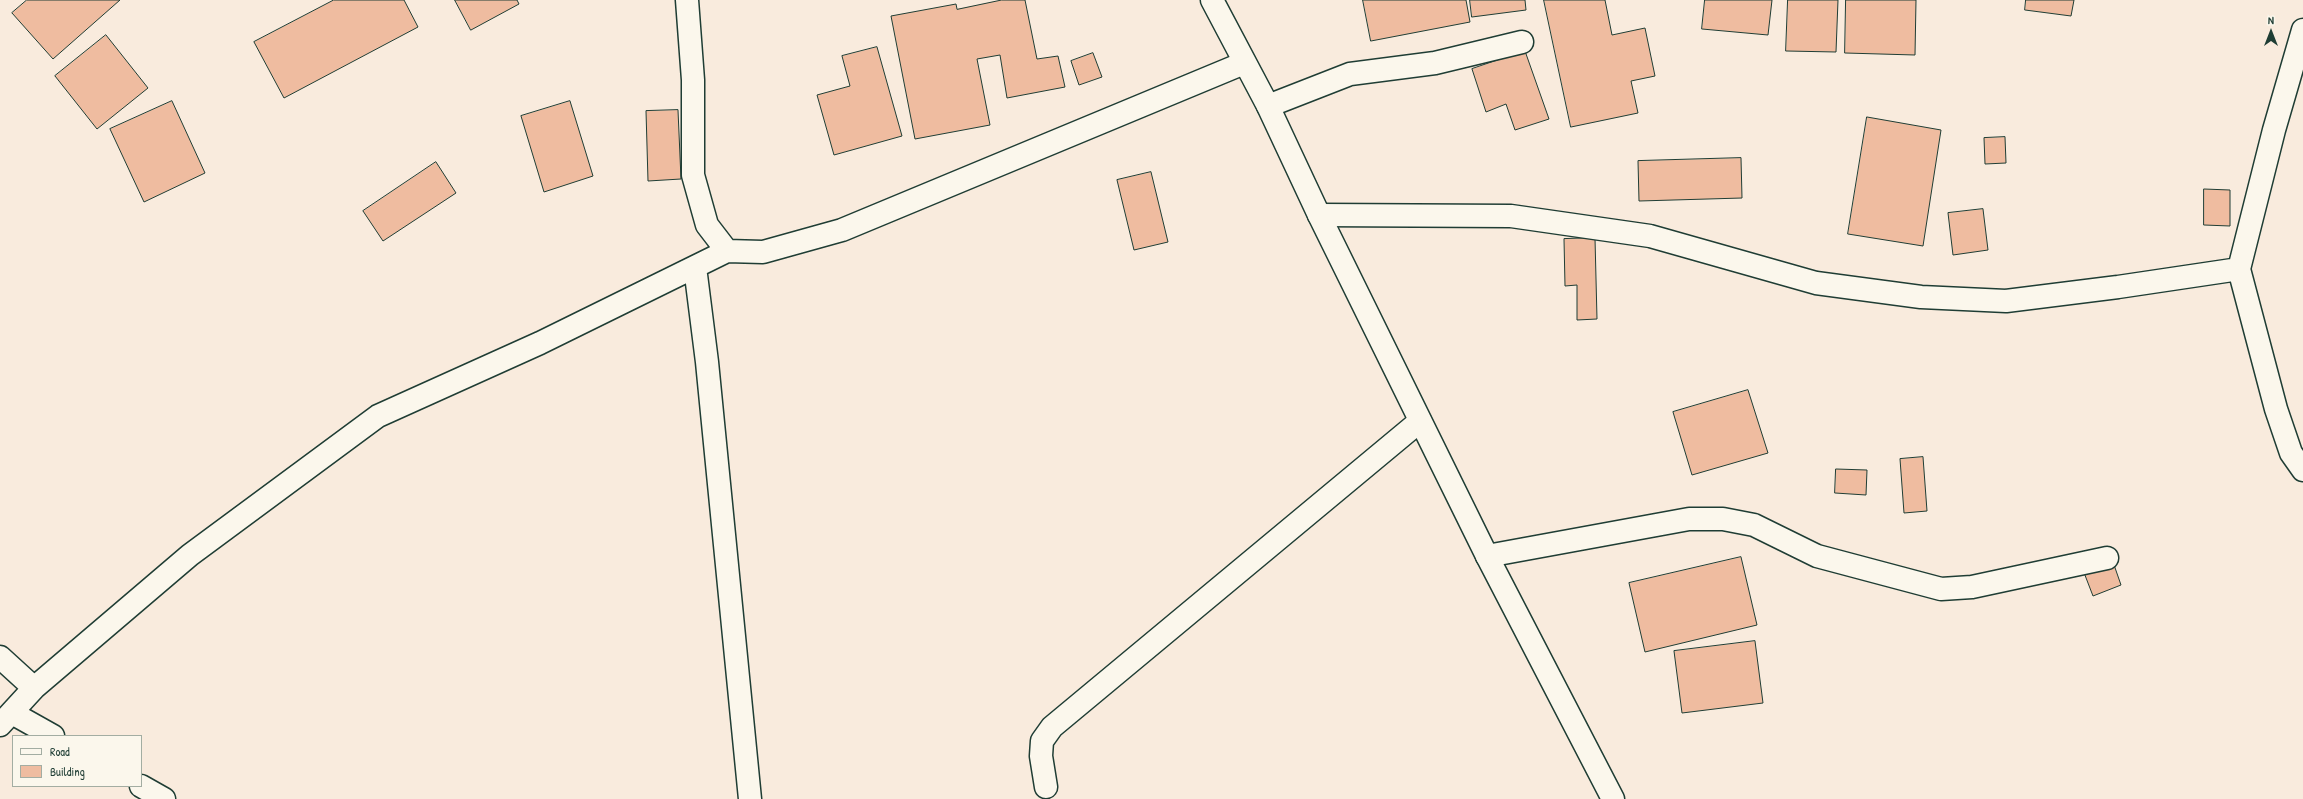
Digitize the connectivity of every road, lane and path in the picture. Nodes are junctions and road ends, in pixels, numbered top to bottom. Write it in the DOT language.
graph roads {
  1 [pos="687,0"];
  2 [pos="1212,0"];
  3 [pos="2303,30"];
  4 [pos="1522,42"];
  5 [pos="1244,63"];
  6 [pos="1268,106"];
  7 [pos="1319,215"];
  8 [pos="727,251"];
  9 [pos="695,267"];
  10 [pos="2238,268"];
  11 [pos="1420,421"];
  12 [pos="2303,470"];
  13 [pos="1488,556"];
  14 [pos="2107,558"];
  15 [pos="0,657"];
  16 [pos="34,688"];
  17 [pos="6,719"];
  18 [pos="51,735"];
  19 [pos="142,787"];
  20 [pos="1046,787"];
  21 [pos="164,799"];
  22 [pos="750,799"];
  23 [pos="1613,799"];
  1 -- 8 [label="street"];
  2 -- 5 [label="street"];
  3 -- 10 [label="street"];
  4 -- 6 [label="street"];
  5 -- 6 [label="street"];
  5 -- 8 [label="street"];
  6 -- 7 [label="street"];
  7 -- 10 [label="street"];
  7 -- 11 [label="street"];
  8 -- 9 [label="street"];
  9 -- 16 [label="street"];
  9 -- 22 [label="street"];
  10 -- 12 [label="street"];
  11 -- 13 [label="street"];
  11 -- 20 [label="street"];
  13 -- 14 [label="street"];
  13 -- 23 [label="street"];
  15 -- 16 [label="street"];
  16 -- 17 [label="street"];
  17 -- 18 [label="street"];
  19 -- 21 [label="street"];
}
